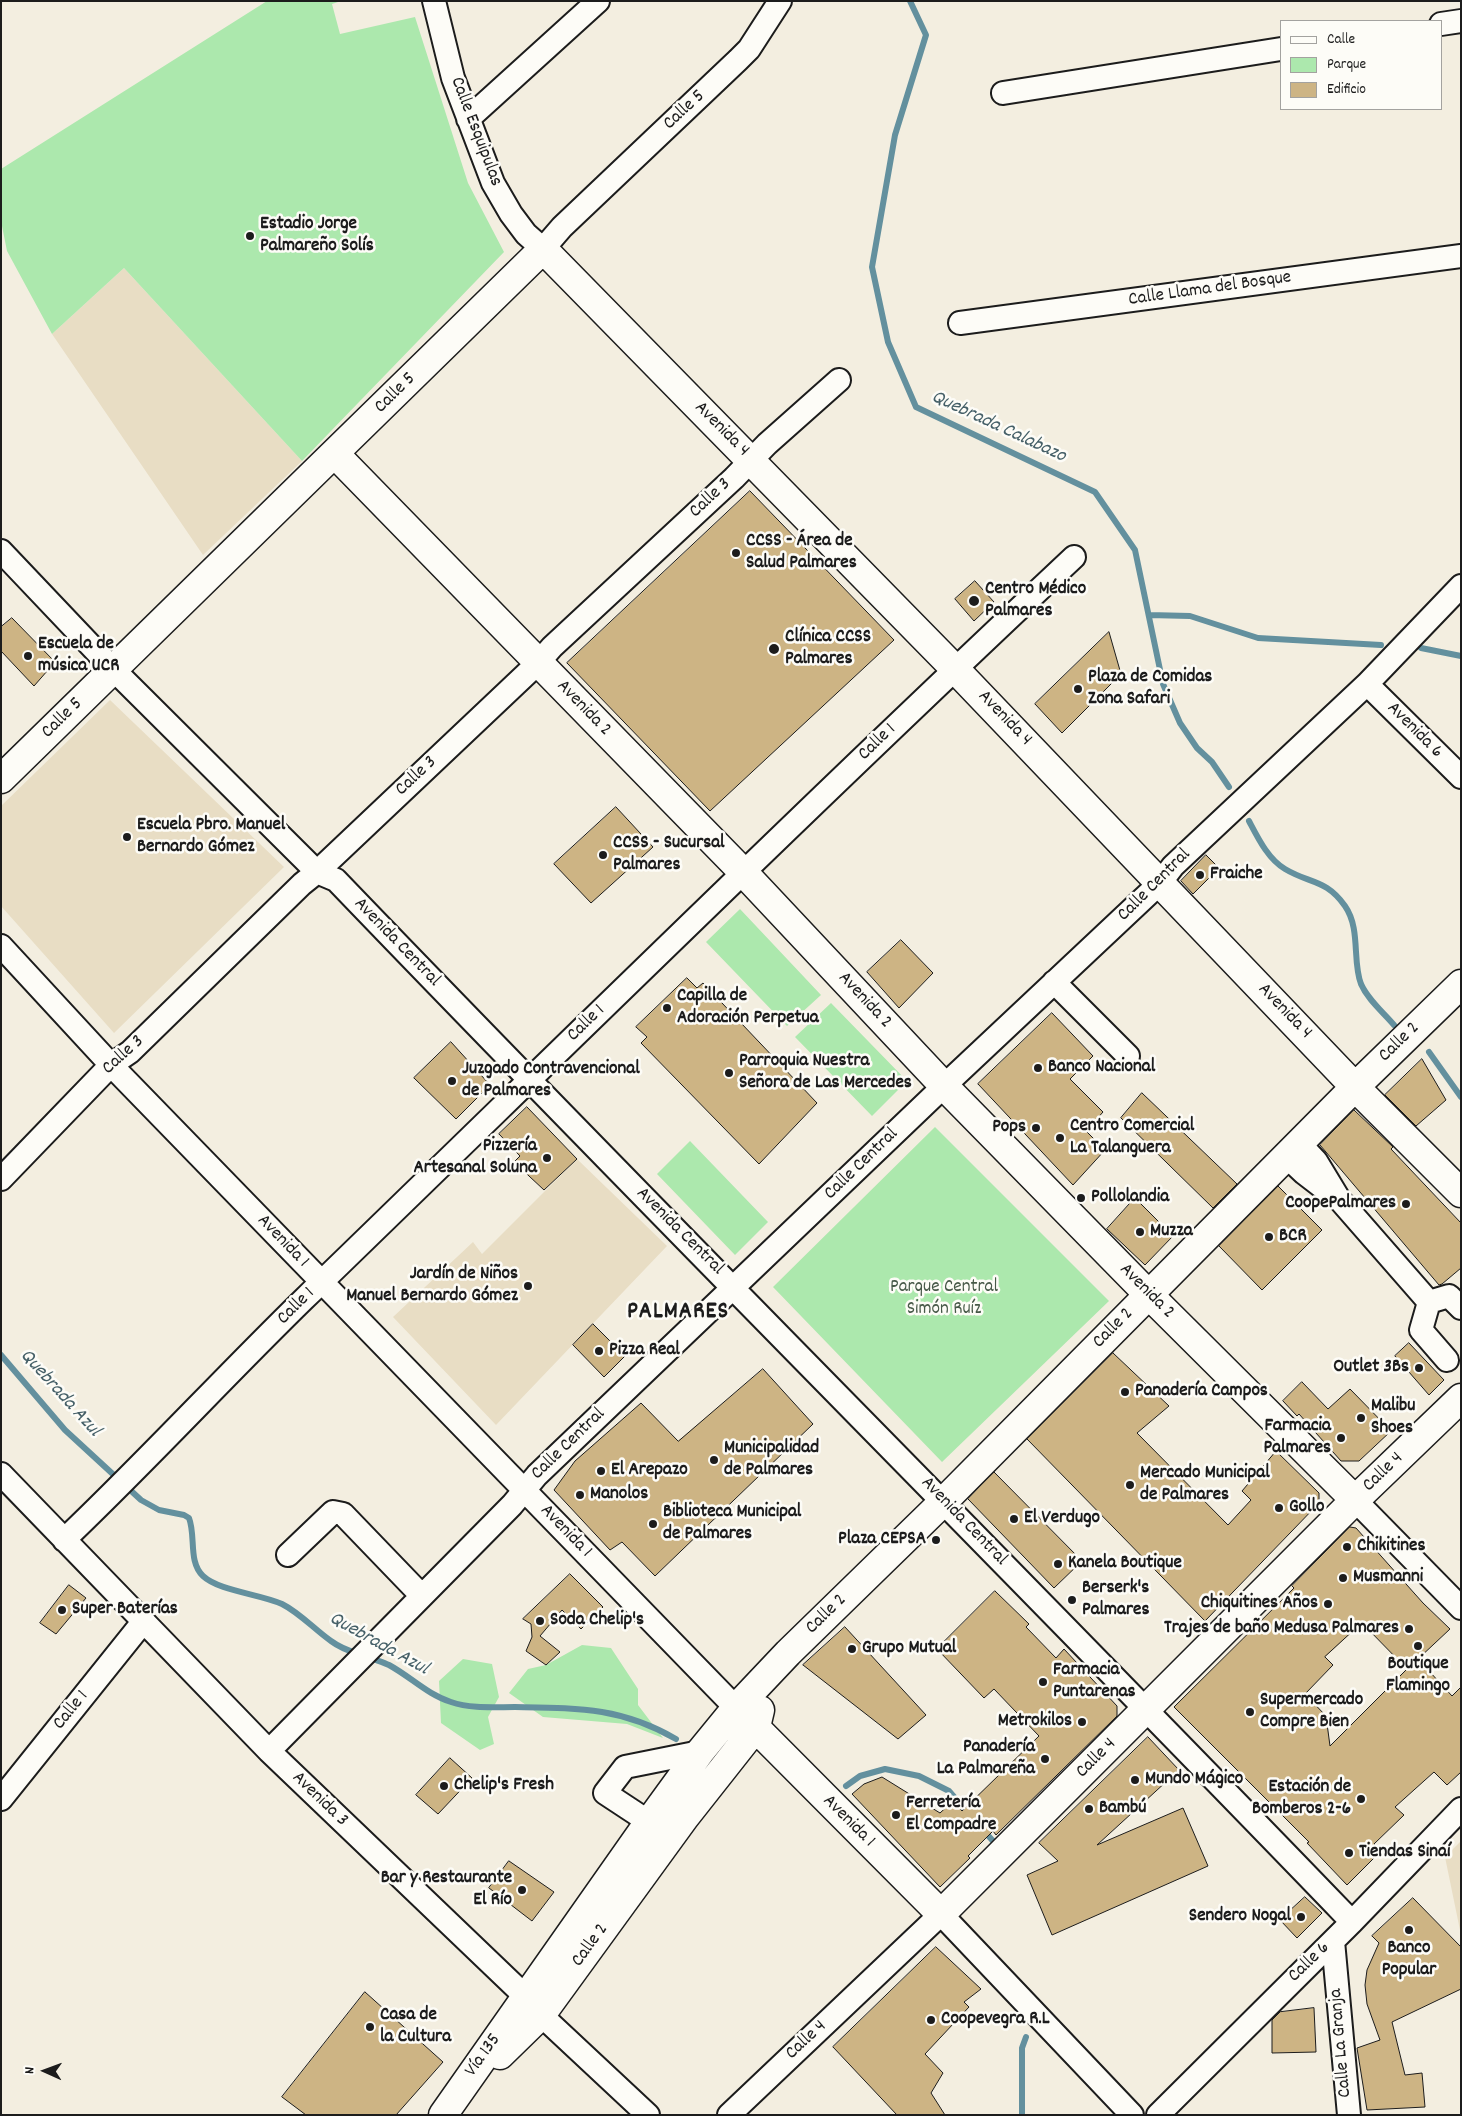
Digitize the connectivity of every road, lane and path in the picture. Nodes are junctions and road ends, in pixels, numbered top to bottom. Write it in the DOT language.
graph roads {
  1 [pos="434,1"];
  2 [pos="598,1"];
  3 [pos="780,1"];
  4 [pos="1461,21"];
  5 [pos="1442,24"];
  6 [pos="1280,49"];
  7 [pos="1002,92"];
  8 [pos="468,119"];
  9 [pos="543,249"];
  10 [pos="1461,256"];
  11 [pos="960,323"];
  12 [pos="839,380"];
  13 [pos="335,454"];
  14 [pos="750,460"];
  15 [pos="1,551"];
  16 [pos="1074,557"];
  17 [pos="1461,586"];
  18 [pos="538,663"];
  19 [pos="113,669"];
  20 [pos="955,669"];
  21 [pos="1367,684"];
  22 [pos="1461,777"];
  23 [pos="1,779"];
  24 [pos="317,872"];
  25 [pos="743,872"];
  26 [pos="1160,882"];
  27 [pos="1,946"];
  28 [pos="1054,982"];
  29 [pos="1461,984"];
  30 [pos="1128,1056"];
  31 [pos="111,1066"];
  32 [pos="529,1081"];
  33 [pos="944,1086"];
  34 [pos="1355,1087"];
  35 [pos="1293,1150"];
  36 [pos="1,1179"];
  37 [pos="1461,1193"];
  38 [pos="322,1282"];
  39 [pos="734,1288"];
  40 [pos="1148,1294"];
  41 [pos="1429,1302"];
  42 [pos="1461,1308"];
  43 [pos="1447,1360"];
  44 [pos="1461,1398"];
  45 [pos="1,1474"];
  46 [pos="524,1489"];
  47 [pos="1355,1500"];
  48 [pos="943,1502"];
  49 [pos="64,1540"];
  50 [pos="288,1555"];
  51 [pos="421,1595"];
  52 [pos="1461,1608"];
  53 [pos="143,1622"];
  54 [pos="788,1653"];
  55 [pos="736,1708"];
  56 [pos="1147,1709"];
  57 [pos="756,1727"];
  58 [pos="269,1751"];
  59 [pos="700,1752"];
  60 [pos="1,1799"];
  61 [pos="1461,1810"];
  62 [pos="649,1822"];
  63 [pos="941,1914"];
  64 [pos="1352,1922"];
  65 [pos="1333,1941"];
  66 [pos="533,2006"];
  67 [pos="443,2115"];
  68 [pos="648,2115"];
  69 [pos="729,2115"];
  70 [pos="1132,2115"];
  71 [pos="1158,2115"];
  72 [pos="1349,2115"];
  1 -- 8 [label="street, Calle Esquipulas"];
  2 -- 8 [label="street"];
  3 -- 9 [label="street, Calle 5"];
  4 -- 5 [label="street"];
  6 -- 7 [label="street"];
  8 -- 9 [label="street, Calle Esquipulas"];
  9 -- 13 [label="main road, Calle 5"];
  9 -- 14 [label="main road, Avenida 4"];
  10 -- 11 [label="street, Calle Llama del Bosque"];
  12 -- 14 [label="street, Calle 3"];
  13 -- 18 [label="main road, Avenida 2"];
  13 -- 19 [label="main road, Calle 5"];
  14 -- 18 [label="street, Calle 3"];
  14 -- 20 [label="main road, Avenida 4"];
  15 -- 19 [label="street, Avenida Central"];
  16 -- 20 [label="street, Calle 1"];
  17 -- 21 [label="street, Calle Central"];
  18 -- 24 [label="street, Calle 3"];
  18 -- 25 [label="main road, Avenida 2"];
  19 -- 23 [label="main road, Calle 5"];
  19 -- 24 [label="street, Avenida Central"];
  20 -- 25 [label="street, Calle 1"];
  20 -- 26 [label="main road, Avenida 4"];
  21 -- 22 [label="street, Avenida 6"];
  21 -- 26 [label="street, Calle Central"];
  24 -- 31 [label="street, Calle 3"];
  24 -- 32 [label="street, Avenida Central"];
  25 -- 32 [label="street, Calle 1"];
  25 -- 33 [label="main road, Avenida 2"];
  26 -- 28 [label="street, Calle Central"];
  26 -- 34 [label="main road, Avenida 4"];
  27 -- 31 [label="street, Avenida 1"];
  28 -- 30 [label="street"];
  28 -- 33 [label="street, Calle Central"];
  29 -- 34 [label="main road, Calle 2"];
  31 -- 36 [label="street, Calle 3"];
  31 -- 38 [label="street, Avenida 1"];
  32 -- 38 [label="street, Calle 1"];
  32 -- 39 [label="street, Avenida Central"];
  33 -- 39 [label="street, Calle Central"];
  33 -- 40 [label="main road, Avenida 2"];
  34 -- 35 [label="main road, Calle 2"];
  34 -- 37 [label="main road, Avenida 4"];
  35 -- 40 [label="main road, Calle 2"];
  35 -- 41 [label="street"];
  38 -- 46 [label="street, Avenida 1"];
  38 -- 49 [label="street, Calle 1"];
  39 -- 46 [label="street, Calle Central"];
  39 -- 48 [label="street, Avenida Central"];
  40 -- 47 [label="main road, Avenida 2"];
  40 -- 48 [label="main road, Calle 2"];
  41 -- 42 [label="street"];
  41 -- 43 [label="street"];
  44 -- 47 [label="main road, Calle 4"];
  45 -- 49 [label="street, Avenida 3"];
  46 -- 51 [label="street, Calle Central"];
  46 -- 55 [label="street, Avenida 1"];
  47 -- 52 [label="street, Avenida 2"];
  47 -- 56 [label="main road, Calle 4"];
  48 -- 54 [label="main road, Calle 2"];
  48 -- 56 [label="street, Avenida Central"];
  49 -- 53 [label="street, Avenida 3"];
  50 -- 51 [label="street"];
  51 -- 58 [label="street, Calle Central"];
  53 -- 58 [label="street, Avenida 3"];
  53 -- 60 [label="street, Calle 1"];
  54 -- 55 [label="main road, Calle 2"];
  54 -- 57 [label="main road, Calle 2"];
  55 -- 57 [label="main road, Avenida 1"];
  55 -- 59 [label="main road, Calle 2"];
  56 -- 63 [label="main road, Calle 4"];
  56 -- 64 [label="street, Avenida Central"];
  57 -- 63 [label="main road, Avenida 1"];
  57 -- 66 [label="main road, Calle 2"];
  58 -- 66 [label="street, Avenida 3"];
  59 -- 62 [label="main road, Calle 2"];
  59 -- 62 [label="street"];
  61 -- 64 [label="street, Calle 6"];
  62 -- 66 [label="main road, Calle 2"];
  63 -- 69 [label="street, Calle 4"];
  63 -- 70 [label="street, Avenida 1"];
  64 -- 65 [label="street, Calle 6"];
  65 -- 71 [label="street, Calle 6"];
  65 -- 72 [label="street, Calle La Granja"];
  66 -- 67 [label="main road, Vía 135"];
  66 -- 68 [label="street, Avenida 3"];
}
